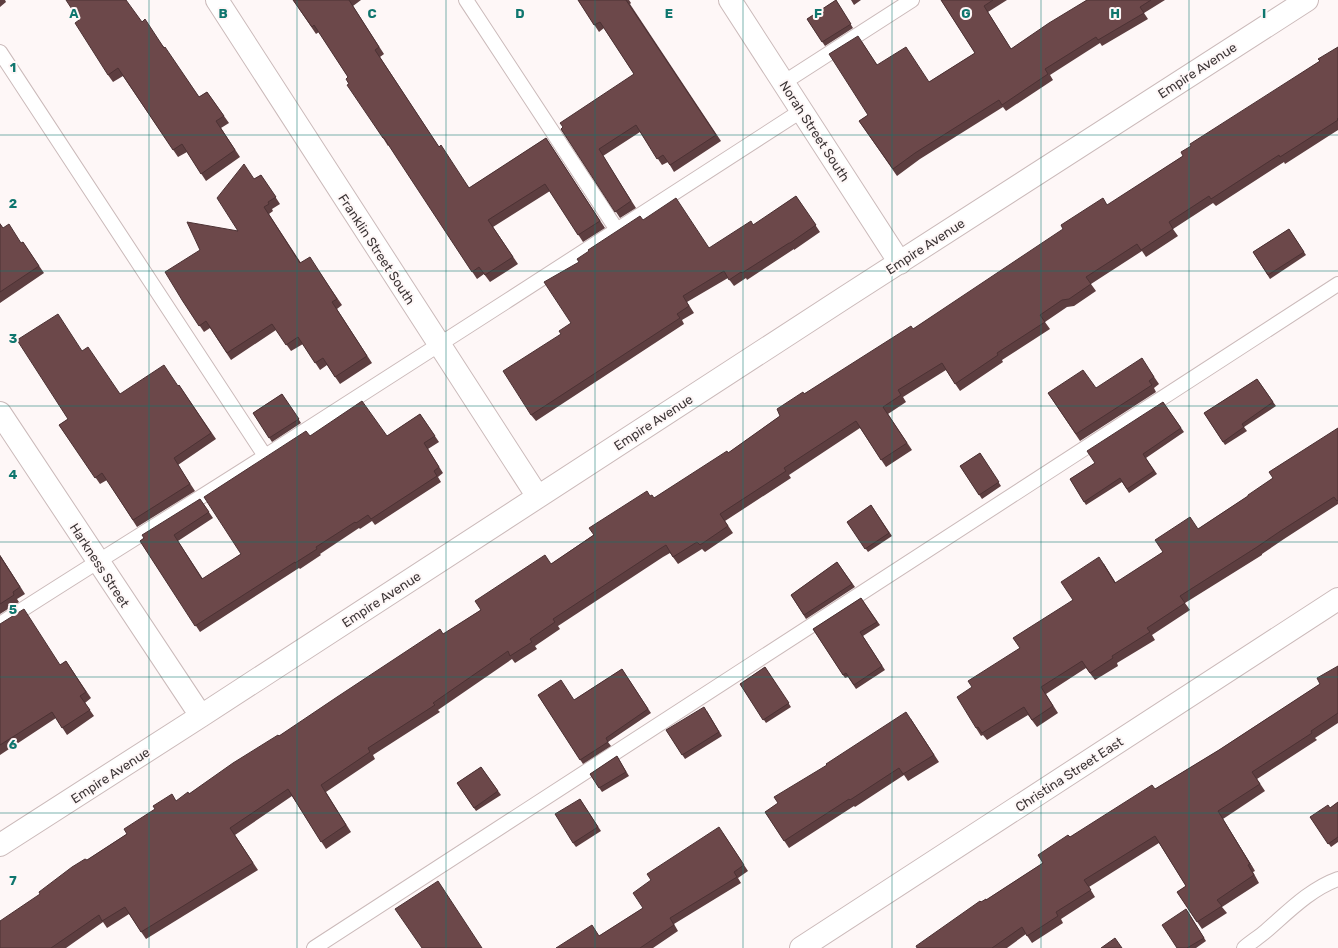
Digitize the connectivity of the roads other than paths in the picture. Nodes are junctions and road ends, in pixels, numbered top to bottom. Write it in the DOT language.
graph roads {
  1 [pos="217,0"];
  2 [pos="466,0"];
  3 [pos="730,0"];
  4 [pos="912,0"];
  5 [pos="1307,0"];
  6 [pos="0,52"];
  7 [pos="783,83"];
  8 [pos="801,111"];
  9 [pos="617,230"];
  10 [pos="900,263"];
  11 [pos="1338,284"];
  12 [pos="439,345"];
  13 [pos="0,413"];
  14 [pos="265,456"];
  15 [pos="538,497"];
  16 [pos="97,561"];
  17 [pos="1338,599"];
  18 [pos="0,624"];
  19 [pos="201,716"];
  20 [pos="0,845"];
  21 [pos="1338,879"];
  22 [pos="314,948"];
  23 [pos="801,948"];
  24 [pos="1244,948"];
  1 -- 12 [label="street, Franklin Street South"];
  2 -- 9 [label="lane"];
  3 -- 7 [label="street, Norah Street South"];
  4 -- 7 [label="lane"];
  5 -- 10 [label="street, Empire Avenue"];
  6 -- 14 [label="lane"];
  7 -- 8 [label="street, Norah Street South"];
  8 -- 9 [label="lane"];
  8 -- 10 [label="street, Norah Street South"];
  9 -- 12 [label="lane"];
  10 -- 15 [label="street, Empire Avenue"];
  11 -- 22 [label="lane"];
  12 -- 14 [label="lane"];
  12 -- 15 [label="street, Franklin Street South"];
  13 -- 16 [label="street, Harkness Street"];
  14 -- 16 [label="lane"];
  15 -- 19 [label="street, Empire Avenue"];
  16 -- 18 [label="lane"];
  16 -- 19 [label="street, Harkness Street"];
  17 -- 23 [label="street, Christina Street East"];
  19 -- 20 [label="street, Empire Avenue"];
  21 -- 24 [label="lane"];
}
